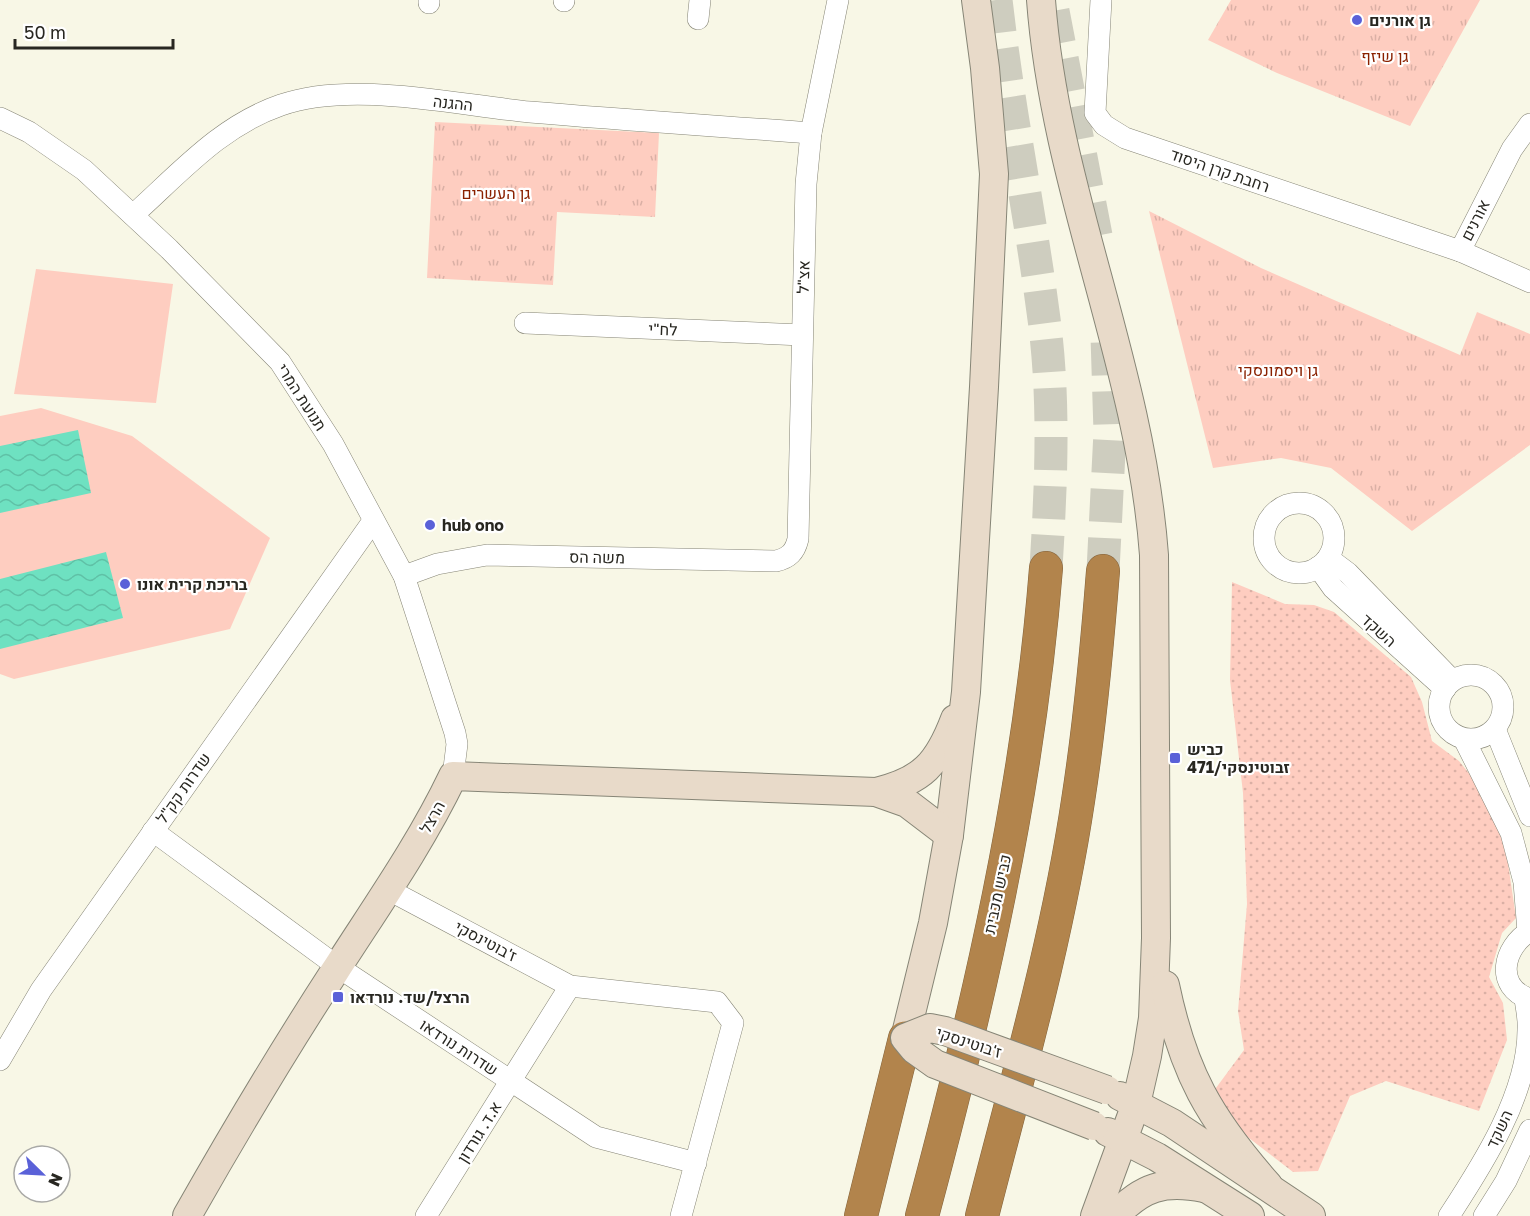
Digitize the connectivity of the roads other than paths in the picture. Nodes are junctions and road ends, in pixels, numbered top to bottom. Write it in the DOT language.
graph roads {
  1 [pos="838,0"];
  2 [pos="976,0"];
  3 [pos="1041,0"];
  4 [pos="1101,0"];
  5 [pos="0,118"];
  6 [pos="1530,124"];
  7 [pos="812,133"];
  8 [pos="133,215"];
  9 [pos="1460,250"];
  10 [pos="1530,282"];
  11 [pos="525,323"];
  12 [pos="802,335"];
  13 [pos="373,521"];
  14 [pos="790,555"];
  15 [pos="1323,563"];
  16 [pos="1046,568"];
  17 [pos="1103,571"];
  18 [pos="404,576"];
  19 [pos="1449,685"];
  20 [pos="966,692"];
  21 [pos="1496,729"];
  22 [pos="1464,739"];
  23 [pos="453,776"];
  24 [pos="876,792"];
  25 [pos="1530,816"];
  26 [pos="153,831"];
  27 [pos="949,835"];
  28 [pos="389,890"];
  29 [pos="1529,932"];
  30 [pos="1156,938"];
  31 [pos="338,967"];
  32 [pos="570,986"];
  33 [pos="1527,999"];
  34 [pos="905,1038"];
  35 [pos="0,1060"];
  36 [pos="511,1081"];
  37 [pos="1136,1104"];
  38 [pos="1530,1130"];
  39 [pos="1125,1139"];
  40 [pos="696,1162"];
  41 [pos="1268,1185"];
  42 [pos="1211,1190"];
  43 [pos="187,1216"];
  44 [pos="426,1216"];
  45 [pos="681,1216"];
  46 [pos="861,1216"];
  47 [pos="922,1216"];
  48 [pos="982,1216"];
  49 [pos="1095,1216"];
  50 [pos="1115,1216"];
  51 [pos="1251,1216"];
  52 [pos="1311,1216"];
  53 [pos="1449,1216"];
  54 [pos="1484,1216"];
  1 -- 7 [label="street, אצ\"ל"];
  2 -- 20 [label="main road"];
  3 -- 30 [label="main road"];
  4 -- 9 [label="street, רחבת קרן היסוד"];
  5 -- 8 [label="street, תנועת המרי"];
  6 -- 9 [label="street, אורנים"];
  7 -- 8 [label="street, ההגנה"];
  7 -- 12 [label="street, אצ\"ל"];
  8 -- 13 [label="street, תנועת המרי"];
  9 -- 10 [label="street, אורנים"];
  11 -- 12 [label="street, לח\"י"];
  12 -- 14 [label="street, אצ\"ל"];
  13 -- 18 [label="street, תנועת המרי"];
  13 -- 26 [label="street, שדרות קק\"ל"];
  14 -- 18 [label="street, משה הס"];
  15 -- 19 [label="street, השקד"];
  16 -- 47 [label="highway, כביש מכבית"];
  17 -- 48 [label="highway"];
  18 -- 23 [label="street, תנועת המרי"];
  19 -- 21 [label="street"];
  19 -- 22 [label="street"];
  20 -- 24 [label="main road"];
  20 -- 27 [label="main road"];
  21 -- 22 [label="street"];
  21 -- 25 [label="street"];
  22 -- 29 [label="street"];
  23 -- 24 [label="main road"];
  23 -- 28 [label="main road, הרצל"];
  24 -- 27 [label="main road"];
  26 -- 31 [label="street, שדרות נורדאו"];
  26 -- 35 [label="street, שדרות קק\"ל"];
  27 -- 34 [label="main road"];
  28 -- 31 [label="main road, הרצל"];
  28 -- 32 [label="street, ז'בוטינסקי"];
  29 -- 33 [label="street"];
  30 -- 37 [label="main road"];
  30 -- 41 [label="main road"];
  31 -- 36 [label="street, שדרות נורדאו"];
  31 -- 43 [label="main road, הרצל"];
  32 -- 36 [label="street, א.ד. גורדון"];
  32 -- 40 [label="street, ז'בוטינסקי"];
  33 -- 53 [label="street, השקד"];
  34 -- 37 [label="main road, ז'בוטינסקי, bridge"];
  34 -- 39 [label="main road, ז'בוטינסקי, bridge"];
  34 -- 46 [label="highway"];
  36 -- 40 [label="street, שדרות נורדאו"];
  36 -- 44 [label="street, א.ד. גורדון"];
  37 -- 39 [label="main road"];
  37 -- 41 [label="main road, ז'בוטינסקי"];
  38 -- 54 [label="street, השקד"];
  39 -- 42 [label="main road, ז'בוטינסקי"];
  39 -- 49 [label="main road"];
  40 -- 45 [label="street, ז'בוטינסקי"];
  41 -- 52 [label="main road, ז'בוטינסקי"];
  42 -- 50 [label="main road"];
  42 -- 51 [label="main road, ז'בוטינסקי"];
}
